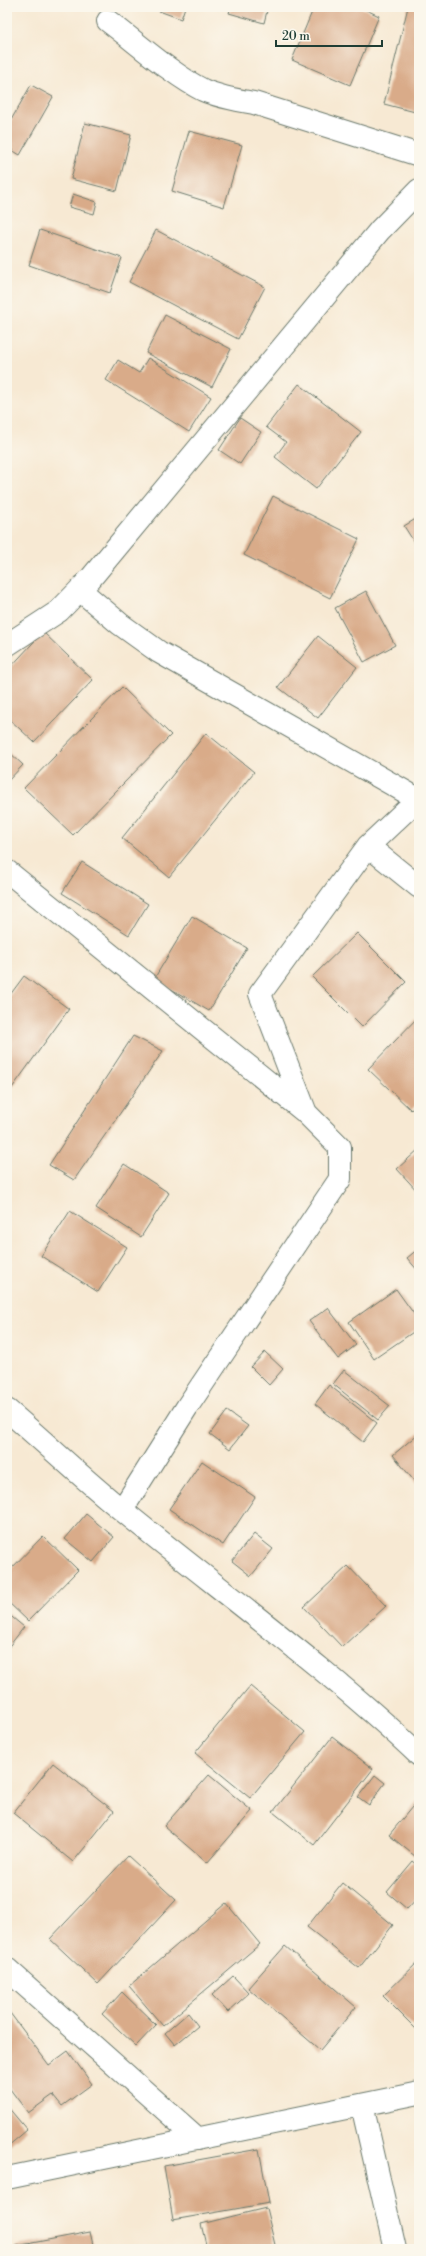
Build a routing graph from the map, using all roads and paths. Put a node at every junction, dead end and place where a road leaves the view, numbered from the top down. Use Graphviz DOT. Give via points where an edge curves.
graph roads {
  1 [pos="108,21"];
  2 [pos="419,155"];
  3 [pos="419,190"];
  4 [pos="80,590"];
  5 [pos="7,645"];
  6 [pos="418,799"];
  7 [pos="368,846"];
  8 [pos="7,871"];
  9 [pos="419,887"];
  10 [pos="306,1113"];
  11 [pos="7,1410"];
  12 [pos="122,1510"];
  13 [pos="419,1755"];
  14 [pos="7,1968"];
  15 [pos="419,2093"];
  16 [pos="362,2105"];
  17 [pos="198,2139"];
  18 [pos="7,2178"];
  19 [pos="395,2249"];
  1 -- 2 [label="street" via="202,89"];
  3 -- 4 [label="street" via="380,230 185,468"];
  4 -- 5 [label="street" via="59,611"];
  4 -- 6 [label="street" via="120,624 159,652"];
  6 -- 7 [label="street"];
  7 -- 9 [label="street"];
  7 -- 10 [label="street" via="260,994"];
  8 -- 10 [label="street"];
  10 -- 12 [label="street" via="340,1147 340,1179 187,1407"];
  11 -- 12 [label="street"];
  12 -- 13 [label="street" via="260,1618 376,1714"];
  14 -- 17 [label="street"];
  15 -- 16 [label="street"];
  16 -- 17 [label="street"];
  16 -- 19 [label="street"];
  17 -- 18 [label="street"];
}
